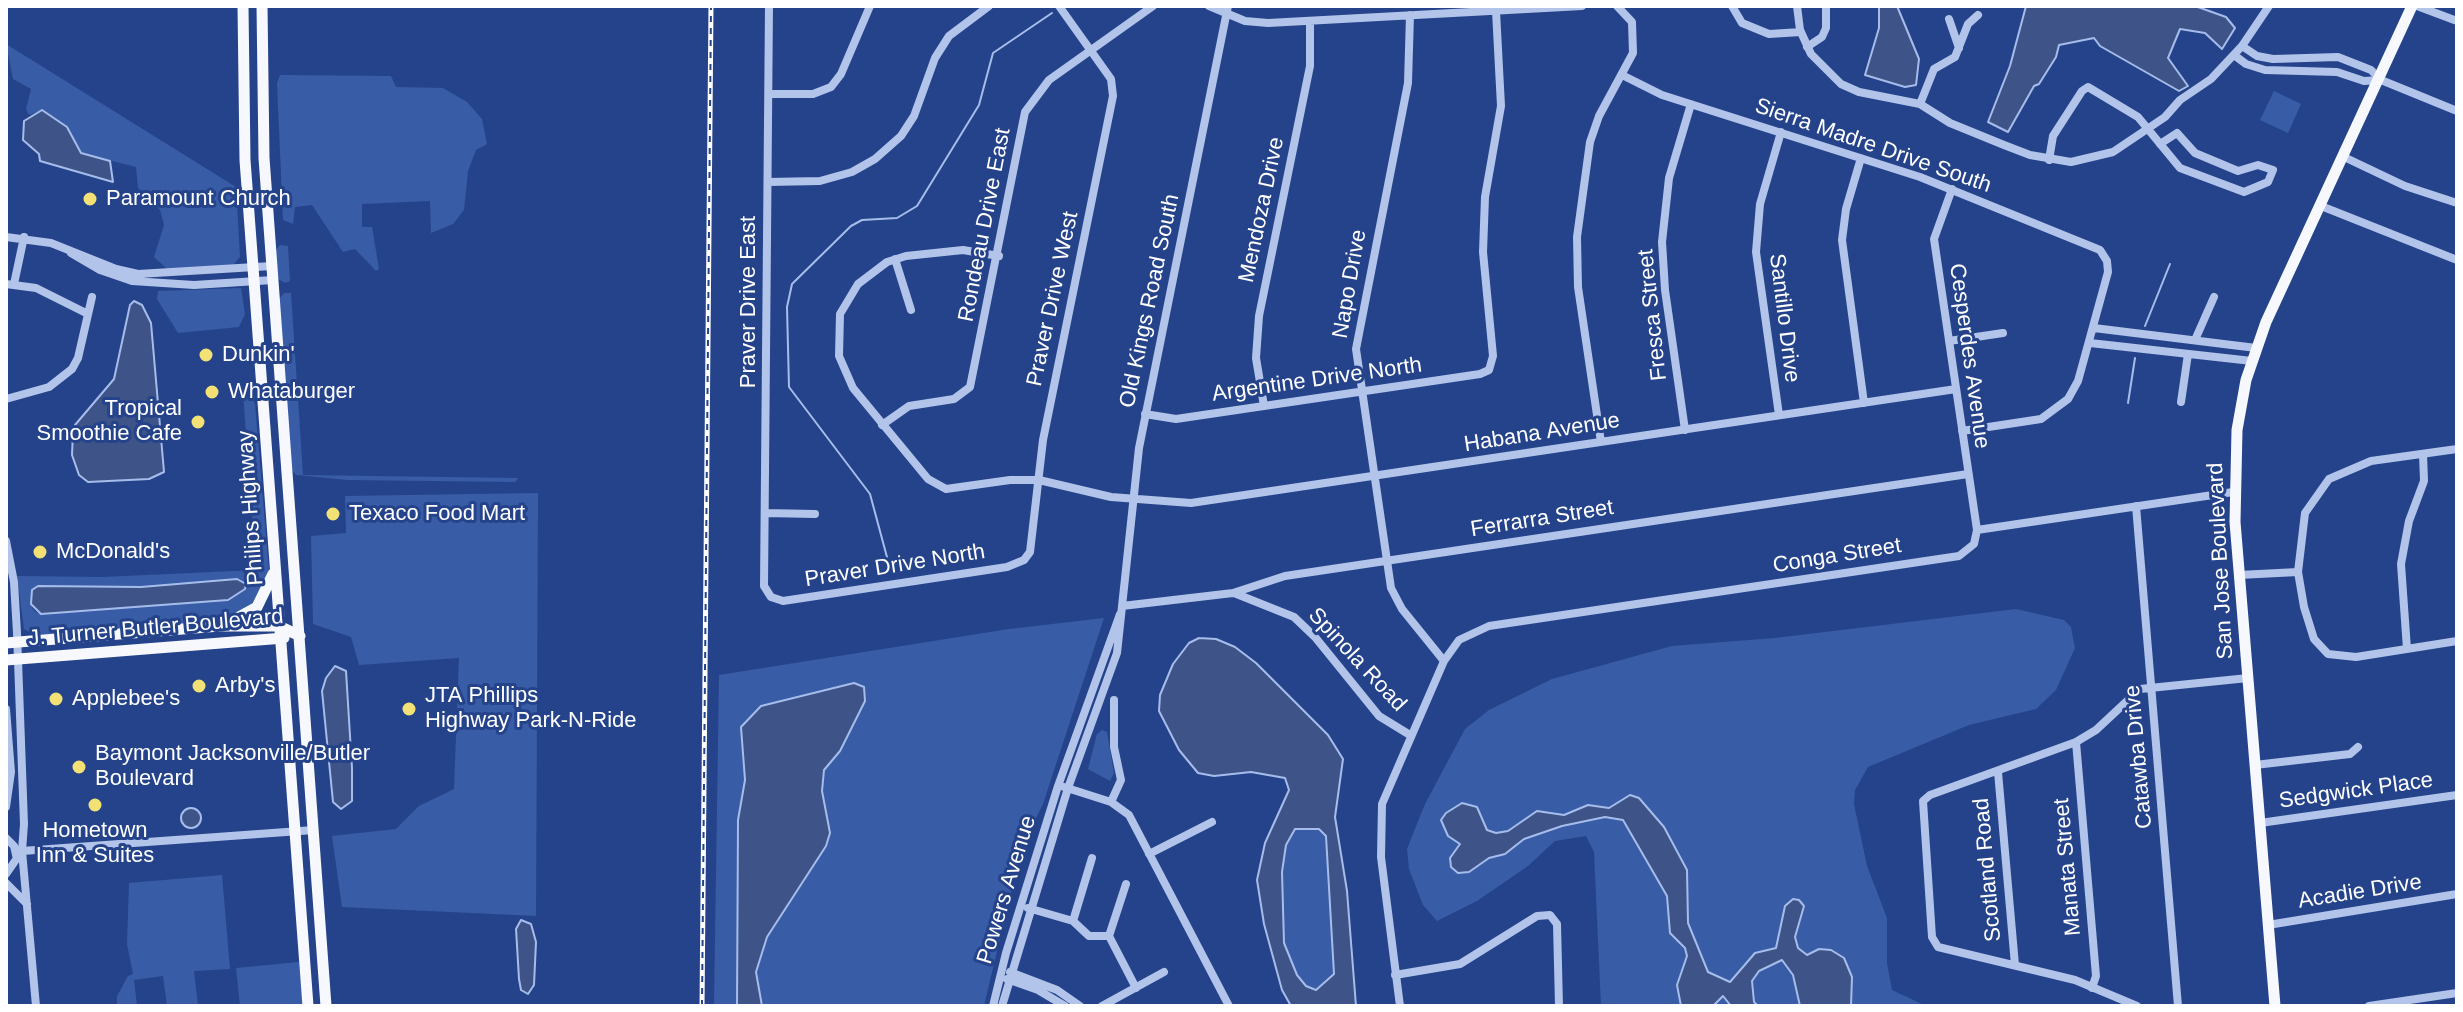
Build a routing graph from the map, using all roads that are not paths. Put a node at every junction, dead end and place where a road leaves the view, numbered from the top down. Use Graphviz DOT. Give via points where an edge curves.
graph roads {
  1 [pos="243,6"];
  2 [pos="262,6"];
  3 [pos="769,6"];
  4 [pos="870,6"];
  5 [pos="989,6"];
  6 [pos="1059,6"];
  7 [pos="1153,6"];
  8 [pos="1209,6"];
  9 [pos="1582,6"];
  10 [pos="1618,6"];
  11 [pos="1732,6"];
  12 [pos="1797,6"];
  13 [pos="1826,6"];
  14 [pos="2269,6"];
  15 [pos="2415,6"];
  16 [pos="1228,10"];
  17 [pos="1496,11"];
  18 [pos="1410,15"];
  19 [pos="1978,15"];
  20 [pos="1949,19"];
  21 [pos="1310,21"];
  22 [pos="2457,21"];
  23 [pos="1801,32"];
  24 [pos="2242,46"];
  25 [pos="1807,47"];
  26 [pos="1959,48"];
  27 [pos="1090,50"];
  28 [pos="242,51"];
  29 [pos="261,51"];
  30 [pos="2234,55"];
  31 [pos="2309,57"];
  32 [pos="2278,65"];
  33 [pos="2309,72"];
  34 [pos="1622,75"];
  35 [pos="2381,80"];
  36 [pos="769,94"];
  37 [pos="1691,104"];
  38 [pos="1920,104"];
  39 [pos="2457,111"];
  40 [pos="2149,128"];
  41 [pos="1781,132"];
  42 [pos="2160,144"];
  43 [pos="2344,157"];
  44 [pos="1861,158"];
  45 [pos="2049,160"];
  46 [pos="2238,171"];
  47 [pos="768,182"];
  48 [pos="1952,189"];
  49 [pos="2237,190"];
  50 [pos="2457,203"];
  51 [pos="2321,206"];
  52 [pos="6,237"];
  53 [pos="24,237"];
  54 [pos="64,248"];
  55 [pos="999,256"];
  56 [pos="895,259"];
  57 [pos="2457,260"];
  58 [pos="272,266"];
  59 [pos="253,268"];
  60 [pos="273,280"];
  61 [pos="254,281"];
  62 [pos="10,284"];
  63 [pos="92,297"];
  64 [pos="2214,297"];
  65 [pos="911,310"];
  66 [pos="88,314"];
  67 [pos="2094,328"];
  68 [pos="2003,333"];
  69 [pos="2195,340"];
  70 [pos="1949,341"];
  71 [pos="2090,343"];
  72 [pos="2256,348"];
  73 [pos="2188,354"];
  74 [pos="2252,361"];
  75 [pos="1956,389"];
  76 [pos="1362,391"];
  77 [pos="6,399"];
  78 [pos="2181,402"];
  79 [pos="1864,403"];
  80 [pos="1264,406"];
  81 [pos="1145,414"];
  82 [pos="1779,415"];
  83 [pos="882,425"];
  84 [pos="1685,430"];
  85 [pos="1962,431"];
  86 [pos="1601,442"];
  87 [pos="2457,449"];
  88 [pos="2423,454"];
  89 [pos="1968,474"];
  90 [pos="1374,476"];
  91 [pos="1039,480"];
  92 [pos="269,484"];
  93 [pos="288,484"];
  94 [pos="2233,492"];
  95 [pos="1133,500"];
  96 [pos="2136,506"];
  97 [pos="765,513"];
  98 [pos="815,514"];
  99 [pos="1977,530"];
  100 [pos="6,541"];
  101 [pos="1024,560"];
  102 [pos="1387,561"];
  103 [pos="276,564"];
  104 [pos="2298,572"];
  105 [pos="2239,575"];
  106 [pos="1233,593"];
  107 [pos="771,597"];
  108 [pos="1122,606"];
  109 [pos="220,626"];
  110 [pos="279,626"];
  111 [pos="300,636"];
  112 [pos="280,639"];
  113 [pos="2457,641"];
  114 [pos="12,643"];
  115 [pos="2407,649"];
  116 [pos="12,660"];
  117 [pos="1444,661"];
  118 [pos="2248,678"];
  119 [pos="2151,687"];
  120 [pos="1114,700"];
  121 [pos="6,709"];
  122 [pos="1410,735"];
  123 [pos="2076,742"];
  124 [pos="2358,747"];
  125 [pos="2255,765"];
  126 [pos="1998,772"];
  127 [pos="1058,786"];
  128 [pos="1068,788"];
  129 [pos="2457,795"];
  130 [pos="1111,802"];
  131 [pos="6,807"];
  132 [pos="1212,822"];
  133 [pos="2260,823"];
  134 [pos="314,830"];
  135 [pos="295,831"];
  136 [pos="6,838"];
  137 [pos="1149,854"];
  138 [pos="19,855"];
  139 [pos="1092,858"];
  140 [pos="6,874"];
  141 [pos="6,883"];
  142 [pos="1126,884"];
  143 [pos="2457,894"];
  144 [pos="27,905"];
  145 [pos="1020,905"];
  146 [pos="1031,909"];
  147 [pos="1073,921"];
  148 [pos="2268,925"];
  149 [pos="1109,936"];
  150 [pos="2015,965"];
  151 [pos="1164,972"];
  152 [pos="1000,973"];
  153 [pos="1395,975"];
  154 [pos="1010,976"];
  155 [pos="1136,988"];
  156 [pos="2092,988"];
  157 [pos="2457,993"];
  158 [pos="36,1006"];
  159 [pos="308,1006"];
  160 [pos="326,1006"];
  161 [pos="993,1006"];
  162 [pos="1002,1006"];
  163 [pos="1065,1006"];
  164 [pos="1080,1006"];
  165 [pos="1102,1006"];
  166 [pos="1229,1006"];
  167 [pos="1400,1006"];
  168 [pos="1559,1006"];
  169 [pos="2137,1006"];
  170 [pos="2178,1006"];
  171 [pos="2275,1006"];
  172 [pos="2369,1006"];
  1 -- 28 [label="main road, Philips Highway"];
  2 -- 29 [label="main road, Philips Highway"];
  3 -- 36 [label="street, Praver Drive East"];
  4 -- 36 [label="street" via="831,87 813,94"];
  5 -- 47 [label="street" via="949,36 935,58 914,116 875,159 820,181"];
  6 -- 27 [label="street, Praver Drive West"];
  7 -- 27 [label="street, Rondeau Drive East"];
  8 -- 16 [label="street"];
  9 -- 17 [label="street"];
  10 -- 34 [label="street" via="1632,22 1634,41"];
  11 -- 23 [label="street" via="1742,23 1769,34"];
  12 -- 23 [label="street"];
  13 -- 25 [label="street" via="1822,37"];
  14 -- 24 [label="street"];
  15 -- 22 [label="street"];
  15 -- 35 [label="main road, San Jose Boulevard"];
  16 -- 21 [label="street" via="1256,23"];
  16 -- 81 [label="street, Old Kings Road South"];
  17 -- 18 [label="street"];
  17 -- 76 [label="street, Argentine Drive North" via="1501,106 1485,197 1483,252 1491,367 1480,374"];
  18 -- 21 [label="street"];
  18 -- 76 [label="street, Napo Drive" via="1408,83 1357,338"];
  19 -- 26 [label="street" via="1968,24"];
  20 -- 26 [label="street"];
  21 -- 80 [label="street, Mendoza Drive" via="1310,66 1259,316 1256,358"];
  23 -- 25 [label="street"];
  24 -- 30 [label="street"];
  24 -- 32 [label="street"];
  25 -- 38 [label="street" via="1841,84"];
  26 -- 38 [label="street" via="1955,57 1934,69"];
  27 -- 55 [label="street, Rondeau Drive East" via="1049,80 1025,112"];
  27 -- 91 [label="street, Praver Drive West" via="1111,79 1113,96"];
  28 -- 29 [label="main road"];
  28 -- 59 [label="main road, Philips Highway"];
  29 -- 58 [label="main road, Philips Highway"];
  30 -- 32 [label="street" via="2253,67"];
  30 -- 40 [label="street"];
  31 -- 32 [label="street"];
  31 -- 33 [label="street"];
  31 -- 35 [label="street" via="2338,57 2371,70"];
  32 -- 33 [label="street"];
  33 -- 35 [label="street"];
  34 -- 37 [label="street, Sierra Madre Drive South"];
  34 -- 86 [label="street" via="1590,142 1578,222 1578,287"];
  35 -- 39 [label="street"];
  35 -- 43 [label="main road, San Jose Boulevard"];
  36 -- 47 [label="street, Praver Drive East"];
  37 -- 41 [label="street, Sierra Madre Drive South"];
  37 -- 84 [label="street, Fresca Street" via="1669,178 1662,242"];
  38 -- 45 [label="street" via="1950,123"];
  40 -- 42 [label="street"];
  40 -- 45 [label="street" via="2102,156"];
  40 -- 45 [label="street" via="2088,87 2053,136"];
  41 -- 44 [label="street, Sierra Madre Drive South"];
  41 -- 82 [label="street, Santillo Drive" via="1763,189 1756,252"];
  42 -- 46 [label="street" via="2177,133 2195,153"];
  42 -- 49 [label="street" via="2180,168"];
  43 -- 50 [label="street"];
  43 -- 51 [label="main road, San Jose Boulevard"];
  44 -- 48 [label="street, Sierra Madre Drive South"];
  44 -- 79 [label="street" via="1842,240"];
  46 -- 49 [label="street"];
  46 -- 49 [label="street" via="2258,165 2273,170 2268,182"];
  47 -- 97 [label="street, Praver Drive East"];
  48 -- 67 [label="street, Sierra Madre Drive South" via="2094,246 2107,261 2108,272"];
  48 -- 70 [label="street, Cesperdes Avenue" via="1934,239"];
  51 -- 57 [label="street"];
  51 -- 72 [label="main road, San Jose Boulevard"];
  52 -- 53 [label="street"];
  53 -- 54 [label="street"];
  53 -- 62 [label="street"];
  54 -- 59 [label="street" via="138,274"];
  54 -- 61 [label="street" via="100,270 132,281"];
  55 -- 56 [label="street" via="963,250"];
  55 -- 83 [label="street, Rondeau Drive East" via="970,387 954,399 909,406"];
  56 -- 65 [label="street"];
  56 -- 83 [label="street" via="871,271 852,290 840,314 837,337 846,378"];
  58 -- 59 [label="street"];
  58 -- 60 [label="main road, Philips Highway"];
  59 -- 61 [label="main road, Philips Highway"];
  60 -- 61 [label="street"];
  60 -- 93 [label="main road, Philips Highway"];
  61 -- 92 [label="main road, Philips Highway"];
  62 -- 66 [label="street" via="36,288"];
  63 -- 66 [label="street"];
  64 -- 69 [label="street"];
  66 -- 77 [label="street" via="78,358 66,375 38,391"];
  67 -- 69 [label="street"];
  67 -- 71 [label="street"];
  68 -- 70 [label="street"];
  69 -- 72 [label="street"];
  70 -- 75 [label="street, Cesperdes Avenue"];
  71 -- 73 [label="street"];
  71 -- 85 [label="street" via="2075,389 2054,412 2033,421"];
  72 -- 74 [label="main road, San Jose Boulevard"];
  73 -- 74 [label="street"];
  73 -- 78 [label="street"];
  74 -- 94 [label="main road, San Jose Boulevard" via="2237,430"];
  75 -- 79 [label="street, Habana Avenue"];
  75 -- 85 [label="street, Cesperdes Avenue"];
  76 -- 80 [label="street, Argentine Drive North"];
  76 -- 90 [label="street, Napo Drive"];
  79 -- 82 [label="street, Habana Avenue"];
  80 -- 81 [label="street, Argentine Drive North" via="1176,419"];
  81 -- 95 [label="street, Old Kings Road South"];
  82 -- 84 [label="street, Habana Avenue"];
  83 -- 91 [label="street, Habana Avenue" via="940,487"];
  84 -- 86 [label="street, Habana Avenue"];
  85 -- 89 [label="street, Cesperdes Avenue"];
  86 -- 90 [label="street, Habana Avenue"];
  87 -- 88 [label="street"];
  88 -- 104 [label="street" via="2357,464 2329,479 2305,513"];
  88 -- 115 [label="street" via="2424,481 2401,564"];
  89 -- 99 [label="street, Cesperdes Avenue"];
  89 -- 102 [label="street, Ferrarra Street"];
  90 -- 95 [label="street, Habana Avenue" via="1191,503"];
  90 -- 102 [label="street, Napo Drive"];
  91 -- 95 [label="street, Habana Avenue"];
  91 -- 101 [label="street, Praver Drive West" via="1033,546"];
  92 -- 93 [label="main road"];
  92 -- 103 [label="main road, Philips Highway"];
  93 -- 111 [label="main road, Philips Highway"];
  94 -- 96 [label="street"];
  94 -- 105 [label="main road, San Jose Boulevard"];
  95 -- 108 [label="street, Old Kings Road South"];
  96 -- 99 [label="street"];
  96 -- 119 [label="street, Catawba Drive"];
  97 -- 98 [label="street"];
  97 -- 107 [label="street, Praver Drive East" via="764,586"];
  99 -- 117 [label="street, Conga Street" via="1974,544 1959,556 1489,626 1465,636"];
  100 -- 114 [label="street" via="14,582"];
  101 -- 107 [label="street, Praver Drive North" via="1007,567 783,601"];
  102 -- 106 [label="street, Ferrarra Street" via="1285,576"];
  102 -- 117 [label="street, Napo Drive" via="1396,598"];
  103 -- 109 [label="main road" via="257,607"];
  103 -- 110 [label="main road, Philips Highway"];
  104 -- 105 [label="street"];
  104 -- 115 [label="street" via="2306,617 2325,652 2339,658"];
  105 -- 118 [label="main road, San Jose Boulevard"];
  106 -- 108 [label="street, Ferrarra Street"];
  106 -- 122 [label="street, Spinola Road" via="1294,617 1379,716"];
  108 -- 127 [label="street, Old Kings Road South"];
  108 -- 128 [label="street, Old Kings Road South" via="1123,625 1109,682"];
  109 -- 110 [label="main road, J. Turner Butler Boulevard"];
  109 -- 114 [label="main road, J. Turner Butler Boulevard"];
  110 -- 111 [label="main road, J. Turner Butler Boulevard"];
  110 -- 112 [label="main road, Philips Highway"];
  111 -- 112 [label="main road, J. Turner Butler Boulevard"];
  111 -- 134 [label="main road, Philips Highway"];
  112 -- 116 [label="main road, J. Turner Butler Boulevard"];
  112 -- 135 [label="main road, Philips Highway"];
  113 -- 115 [label="street"];
  114 -- 116 [label="street"];
  116 -- 138 [label="street" via="23,755"];
  117 -- 122 [label="street"];
  118 -- 119 [label="street"];
  118 -- 125 [label="main road, San Jose Boulevard"];
  119 -- 123 [label="street" via="2133,693"];
  119 -- 170 [label="street, Catawba Drive"];
  120 -- 130 [label="street" via="1114,747 1121,780"];
  121 -- 131 [label="street" via="11,772"];
  122 -- 153 [label="street" via="1385,794 1380,823"];
  123 -- 126 [label="street"];
  123 -- 156 [label="street, Manata Street" via="2096,976"];
  124 -- 125 [label="street" via="2350,754"];
  125 -- 133 [label="main road, San Jose Boulevard"];
  126 -- 150 [label="street, Scotland Road"];
  126 -- 150 [label="street" via="1923,801 1932,937 1941,950"];
  127 -- 128 [label="street"];
  127 -- 145 [label="street, Powers Avenue"];
  128 -- 130 [label="street"];
  128 -- 146 [label="street, Powers Avenue"];
  129 -- 133 [label="street, Sedgwick Place"];
  130 -- 137 [label="street" via="1129,815"];
  132 -- 137 [label="street"];
  133 -- 148 [label="main road, San Jose Boulevard"];
  134 -- 135 [label="street"];
  134 -- 160 [label="main road, Philips Highway"];
  135 -- 138 [label="street"];
  135 -- 159 [label="main road, Philips Highway"];
  136 -- 138 [label="street"];
  137 -- 166 [label="street"];
  138 -- 140 [label="street"];
  138 -- 144 [label="street"];
  139 -- 147 [label="street"];
  141 -- 144 [label="street"];
  142 -- 149 [label="street"];
  143 -- 148 [label="street, Acadie Drive"];
  144 -- 158 [label="street"];
  145 -- 146 [label="street"];
  145 -- 152 [label="street, Powers Avenue"];
  146 -- 147 [label="street"];
  146 -- 154 [label="street, Powers Avenue"];
  147 -- 149 [label="street" via="1089,936"];
  148 -- 171 [label="main road, San Jose Boulevard"];
  149 -- 155 [label="street"];
  150 -- 156 [label="street"];
  151 -- 155 [label="street"];
  152 -- 154 [label="street"];
  152 -- 161 [label="street, Powers Avenue"];
  153 -- 167 [label="street"];
  153 -- 168 [label="street" via="1460,964 1537,916 1550,915 1557,924"];
  154 -- 162 [label="street, Powers Avenue"];
  154 -- 163 [label="street"];
  154 -- 164 [label="street" via="1057,990"];
  155 -- 165 [label="street"];
  156 -- 169 [label="street"];
  157 -- 172 [label="street"];
}
